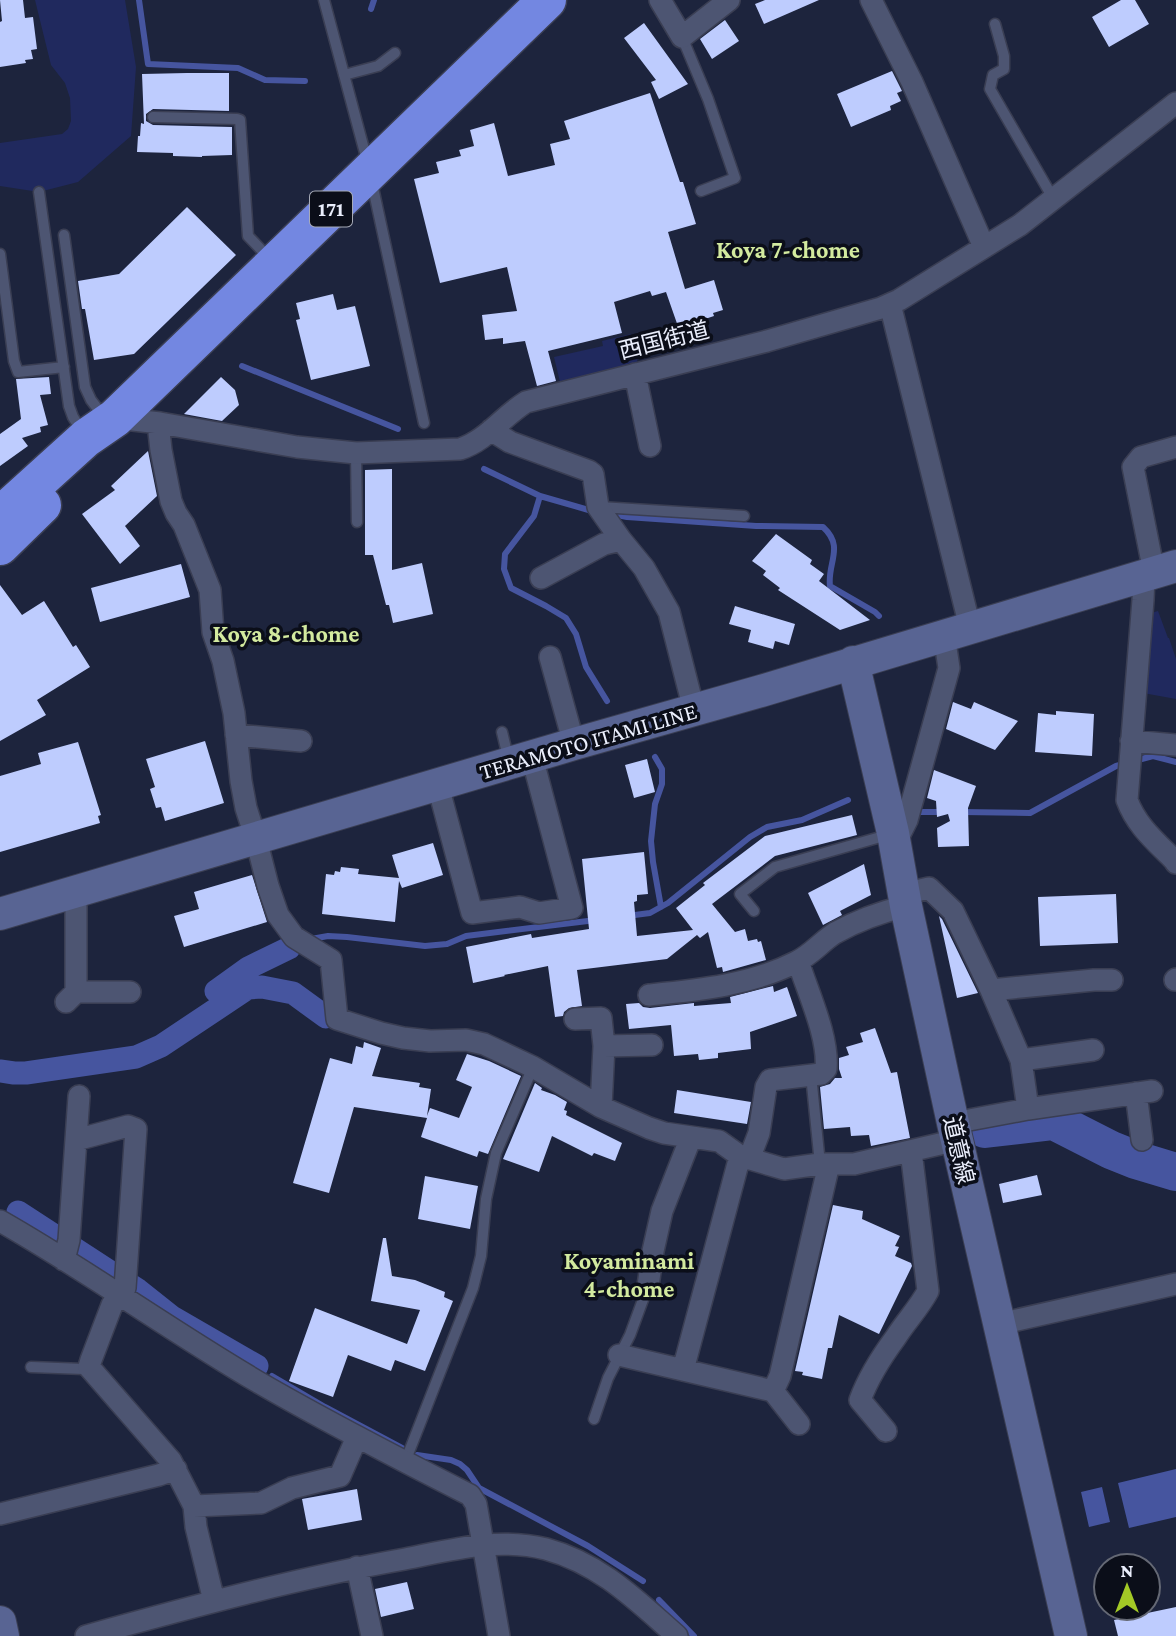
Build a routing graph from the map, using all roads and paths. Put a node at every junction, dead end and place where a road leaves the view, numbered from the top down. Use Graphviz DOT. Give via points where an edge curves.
graph roads {
  1 [pos="547,0"];
  2 [pos="660,0"];
  3 [pos="729,0"];
  4 [pos="871,0"];
  5 [pos="327,3"];
  6 [pos="995,24"];
  7 [pos="681,37"];
  8 [pos="396,52"];
  9 [pos="344,75"];
  10 [pos="1176,103"];
  11 [pos="240,106"];
  12 [pos="153,117"];
  13 [pos="237,118"];
  14 [pos="370,171"];
  15 [pos="701,191"];
  16 [pos="39,192"];
  17 [pos="1053,198"];
  18 [pos="64,235"];
  19 [pos="984,247"];
  20 [pos="0,254"];
  21 [pos="274,264"];
  22 [pos="890,304"];
  23 [pos="64,367"];
  24 [pos="635,373"];
  25 [pos="158,423"];
  26 [pos="424,423"];
  27 [pos="103,426"];
  28 [pos="491,429"];
  29 [pos="650,446"];
  30 [pos="1176,447"];
  31 [pos="356,453"];
  32 [pos="598,507"];
  33 [pos="744,516"];
  34 [pos="357,522"];
  35 [pos="4,536"];
  36 [pos="621,540"];
  37 [pos="1176,566"];
  38 [pos="1144,576"];
  39 [pos="541,578"];
  40 [pos="957,631"];
  41 [pos="550,657"];
  42 [pos="853,662"];
  43 [pos="694,710"];
  44 [pos="502,732"];
  45 [pos="236,735"];
  46 [pos="301,741"];
  47 [pos="1131,741"];
  48 [pos="574,744"];
  49 [pos="1176,745"];
  50 [pos="521,760"];
  51 [pos="438,786"];
  52 [pos="256,839"];
  53 [pos="894,839"];
  54 [pos="1176,863"];
  55 [pos="76,892"];
  56 [pos="904,900"];
  57 [pos="754,911"];
  58 [pos="0,914"];
  59 [pos="798,961"];
  60 [pos="1100,975"];
  61 [pos="990,989"];
  62 [pos="130,992"];
  63 [pos="649,995"];
  64 [pos="575,1019"];
  65 [pos="604,1045"];
  66 [pos="652,1045"];
  67 [pos="1093,1050"];
  68 [pos="1021,1060"];
  69 [pos="533,1067"];
  70 [pos="811,1075"];
  71 [pos="79,1096"];
  72 [pos="601,1107"];
  73 [pos="1028,1109"];
  74 [pos="955,1132"];
  75 [pos="691,1137"];
  76 [pos="76,1140"];
  77 [pos="1142,1140"];
  78 [pos="911,1151"];
  79 [pos="744,1157"];
  80 [pos="825,1164"];
  81 [pos="0,1221"];
  82 [pos="66,1251"];
  83 [pos="1176,1284"];
  84 [pos="648,1286"];
  85 [pos="124,1287"];
  86 [pos="999,1324"];
  87 [pos="620,1355"];
  88 [pos="30,1367"];
  89 [pos="89,1367"];
  90 [pos="683,1370"];
  91 [pos="773,1391"];
  92 [pos="594,1419"];
  93 [pos="799,1424"];
  94 [pos="886,1431"];
  95 [pos="357,1437"];
  96 [pos="405,1462"];
  97 [pos="176,1469"];
  98 [pos="194,1506"];
  99 [pos="0,1514"];
  100 [pos="482,1545"];
  101 [pos="357,1567"];
  102 [pos="214,1601"];
  103 [pos="0,1622"];
  104 [pos="3,1636"];
  105 [pos="86,1636"];
  106 [pos="372,1636"];
  107 [pos="499,1636"];
  108 [pos="677,1636"];
  109 [pos="1071,1636"];
  1 -- 14 [label="highway, 171"];
  2 -- 7 [label="street"];
  3 -- 7 [label="street"];
  4 -- 19 [label="street"];
  5 -- 9 [label="lane"];
  6 -- 17 [label="lane" via="1003,69 993,75 990,89"];
  7 -- 15 [label="lane" via="735,178"];
  8 -- 9 [label="lane" via="378,66"];
  9 -- 14 [label="lane"];
  10 -- 17 [label="street, 西国街道"];
  11 -- 13 [label="lane"];
  12 -- 13 [label="lane"];
  13 -- 21 [label="lane" via="248,236"];
  14 -- 21 [label="highway, 171"];
  14 -- 26 [label="lane"];
  16 -- 23 [label="lane"];
  17 -- 19 [label="street, 西国街道"];
  18 -- 27 [label="lane" via="85,387"];
  19 -- 22 [label="street, 西国街道"];
  20 -- 23 [label="lane" via="18,372"];
  21 -- 27 [label="highway, 171"];
  22 -- 24 [label="street, 西国街道" via="768,341"];
  22 -- 40 [label="street"];
  23 -- 27 [label="lane" via="73,417"];
  24 -- 28 [label="street, 西国街道" via="526,402"];
  24 -- 29 [label="street"];
  25 -- 27 [label="street, 西国街道"];
  25 -- 31 [label="street, 西国街道"];
  25 -- 45 [label="street" via="171,501 210,590 213,632"];
  27 -- 35 [label="highway, 171" via="95,450"];
  28 -- 31 [label="street, 西国街道" via="460,449"];
  28 -- 32 [label="street" via="510,442 589,471"];
  30 -- 38 [label="street" via="1141,457 1133,467 1152,562"];
  31 -- 34 [label="lane"];
  32 -- 33 [label="lane"];
  32 -- 36 [label="street"];
  36 -- 39 [label="street" via="604,544"];
  36 -- 43 [label="street" via="644,568 669,612"];
  37 -- 38 [label="main road, TERAMOTO ITAMI LINE"];
  38 -- 40 [label="main road, TERAMOTO ITAMI LINE"];
  38 -- 47 [label="street"];
  40 -- 42 [label="main road, TERAMOTO ITAMI LINE"];
  40 -- 53 [label="street" via="907,820"];
  41 -- 48 [label="street"];
  42 -- 43 [label="main road, TERAMOTO ITAMI LINE"];
  42 -- 53 [label="main road, 道意線"];
  43 -- 48 [label="main road, TERAMOTO ITAMI LINE"];
  44 -- 50 [label="lane"];
  45 -- 46 [label="street"];
  45 -- 52 [label="street" via="246,808"];
  47 -- 49 [label="street"];
  47 -- 54 [label="street" via="1127,800 1132,814"];
  48 -- 50 [label="main road, TERAMOTO ITAMI LINE"];
  50 -- 51 [label="main road, TERAMOTO ITAMI LINE"];
  50 -- 51 [label="street" via="572,908 539,913 520,907 472,913"];
  51 -- 52 [label="main road, TERAMOTO ITAMI LINE"];
  52 -- 55 [label="main road, TERAMOTO ITAMI LINE"];
  52 -- 69 [label="street" via="278,915 294,937 331,960 337,1019 402,1038 475,1042"];
  53 -- 56 [label="main road, 道意線"];
  53 -- 57 [label="lane" via="775,867 740,894"];
  55 -- 58 [label="main road, TERAMOTO ITAMI LINE"];
  55 -- 62 [label="street" via="71,997"];
  56 -- 59 [label="street" via="834,934"];
  56 -- 61 [label="street" via="929,888 953,911"];
  56 -- 74 [label="main road, 道意線"];
  59 -- 63 [label="street" via="746,980"];
  59 -- 70 [label="street" via="827,1058 826,1069"];
  60 -- 61 [label="street"];
  61 -- 68 [label="street"];
  64 -- 65 [label="street" via="601,1018"];
  65 -- 66 [label="street"];
  65 -- 72 [label="street"];
  67 -- 68 [label="street"];
  68 -- 73 [label="street"];
  69 -- 72 [label="street"];
  69 -- 96 [label="lane" via="496,1153 473,1289"];
  70 -- 79 [label="street" via="769,1080 759,1133"];
  70 -- 80 [label="lane"];
  71 -- 76 [label="street"];
  72 -- 75 [label="street" via="656,1130"];
  73 -- 74 [label="street"];
  73 -- 77 [label="street" via="1092,1091 1144,1092"];
  74 -- 78 [label="street"];
  74 -- 86 [label="main road, 道意線"];
  75 -- 79 [label="street" via="719,1142"];
  75 -- 84 [label="street" via="662,1211"];
  76 -- 82 [label="street"];
  76 -- 85 [label="street" via="128,1126 136,1129"];
  78 -- 80 [label="street" via="854,1164"];
  78 -- 94 [label="street" via="928,1291 896,1336 860,1401"];
  79 -- 80 [label="street" via="784,1169"];
  79 -- 90 [label="street"];
  80 -- 91 [label="street"];
  81 -- 82 [label="street"];
  82 -- 85 [label="street"];
  83 -- 86 [label="street"];
  84 -- 87 [label="lane"];
  85 -- 89 [label="street" via="112,1305"];
  85 -- 95 [label="street" via="259,1382"];
  86 -- 109 [label="main road, 道意線"];
  87 -- 90 [label="street"];
  87 -- 92 [label="lane"];
  88 -- 89 [label="lane"];
  89 -- 97 [label="street"];
  90 -- 91 [label="street"];
  91 -- 93 [label="street"];
  95 -- 96 [label="street"];
  95 -- 98 [label="street" via="340,1476 292,1488 261,1503"];
  96 -- 100 [label="street" via="470,1495 476,1504"];
  97 -- 98 [label="street"];
  97 -- 99 [label="street"];
  98 -- 102 [label="street"];
  100 -- 101 [label="street"];
  100 -- 107 [label="street"];
  100 -- 108 [label="street" via="534,1547 588,1566"];
  101 -- 102 [label="street"];
  101 -- 106 [label="street"];
  102 -- 105 [label="street"];
  103 -- 104 [label="main road"];
}
